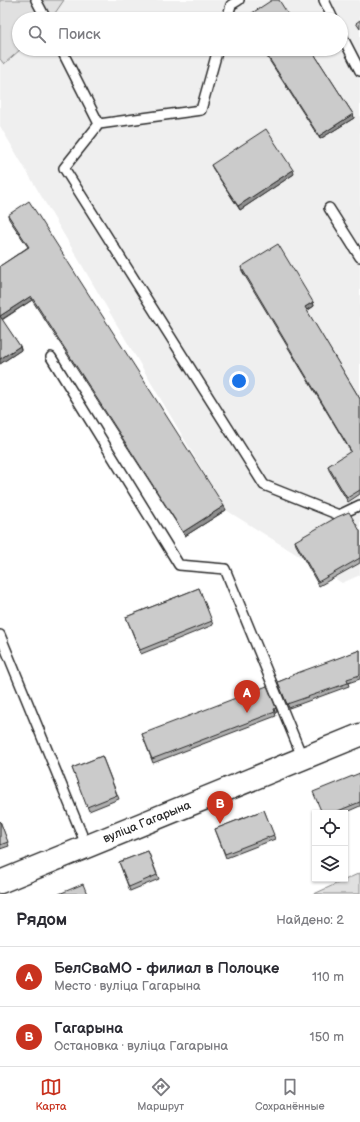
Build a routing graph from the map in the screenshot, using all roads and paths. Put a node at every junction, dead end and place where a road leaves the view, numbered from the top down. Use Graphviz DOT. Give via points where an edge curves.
graph roads {
  1 [pos="36,0"];
  2 [pos="239,0"];
  3 [pos="324,0"];
  4 [pos="42,12"];
  5 [pos="229,12"];
  6 [pos="330,12"];
  7 [pos="348,48"];
  8 [pos="65,56"];
  9 [pos="216,56"];
  10 [pos="360,71"];
  11 [pos="99,124"];
  12 [pos="329,208"];
  13 [pos="360,256"];
  14 [pos="52,357"];
  15 [pos="360,506"];
  16 [pos="0,635"];
  17 [pos="360,735"];
  18 [pos="303,759"];
  19 [pos="87,847"];
  20 [pos="0,882"];
  1 -- 4 [label="lane"];
  2 -- 5 [label="lane" via="231,5"];
  3 -- 6 [label="lane"];
  7 -- 10 [label="lane"];
  8 -- 11 [label="lane"];
  9 -- 11 [label="lane" via="201,110"];
  11 -- 15 [label="lane" via="64,168 264,485 339,515"];
  12 -- 13 [label="lane"];
  14 -- 18 [label="lane" via="179,565 224,569"];
  16 -- 19 [label="lane"];
  17 -- 18 [label="main road, вуліца Гагарына"];
  18 -- 19 [label="main road, вуліца Гагарына"];
  19 -- 20 [label="main road, вуліца Гагарына"];
}
